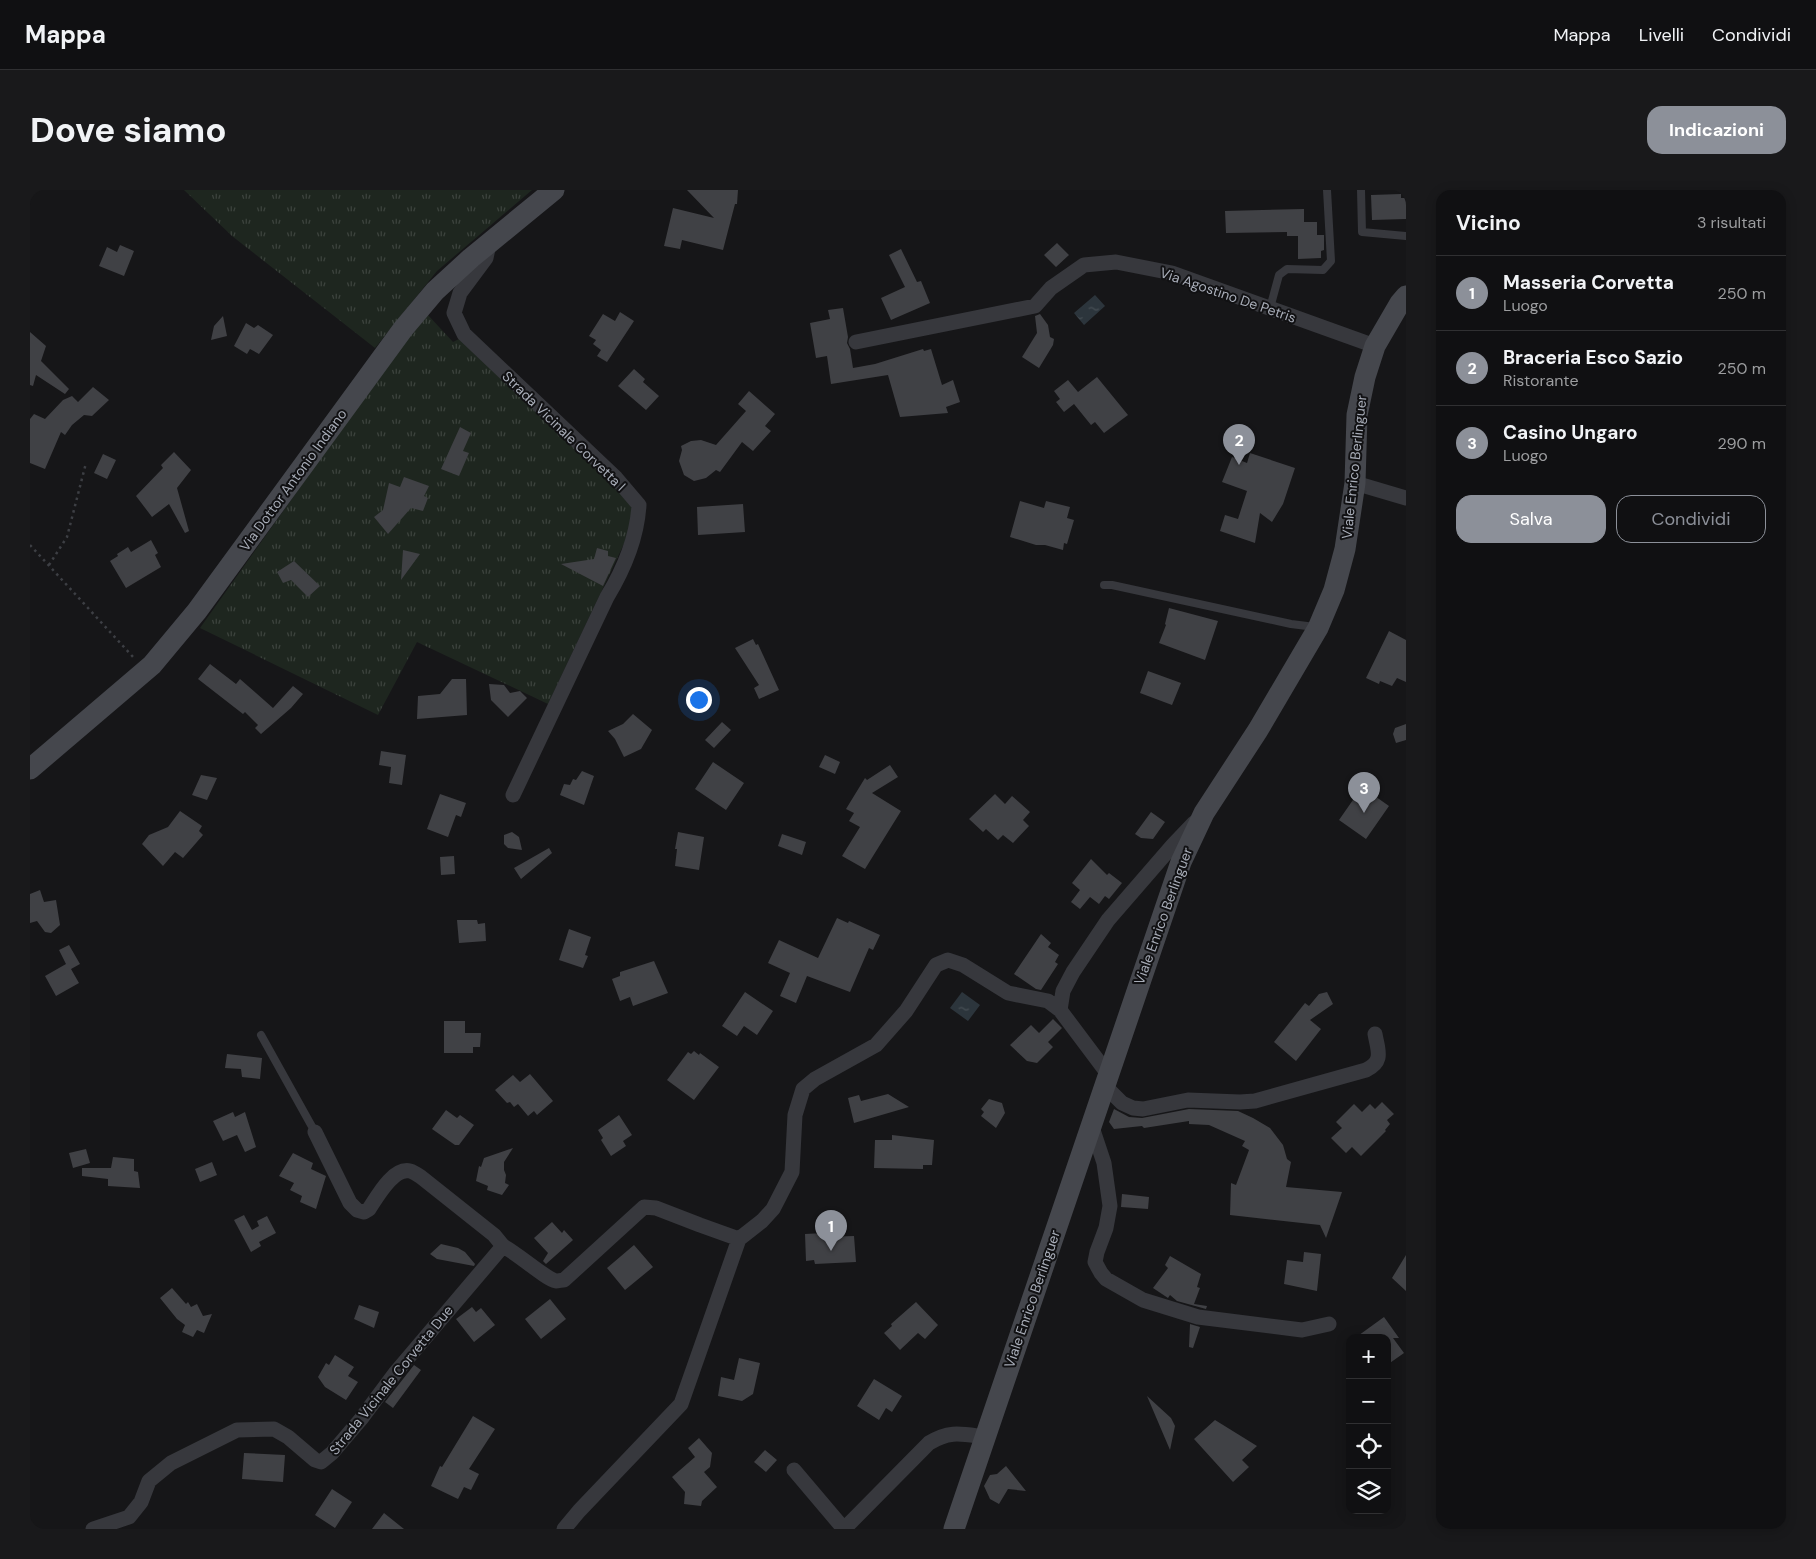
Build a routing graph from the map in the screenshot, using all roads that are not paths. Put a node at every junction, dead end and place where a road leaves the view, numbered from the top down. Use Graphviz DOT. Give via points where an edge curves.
graph roads {
  1 [pos="554,190"];
  2 [pos="1327,190"];
  3 [pos="1361,190"];
  4 [pos="1406,236"];
  5 [pos="489,243"];
  6 [pos="1406,296"];
  7 [pos="1270,308"];
  8 [pos="856,342"];
  9 [pos="1375,346"];
  10 [pos="1355,483"];
  11 [pos="1406,498"];
  12 [pos="1104,586"];
  13 [pos="1318,628"];
  14 [pos="30,769"];
  15 [pos="513,795"];
  16 [pos="1204,813"];
  17 [pos="1060,1010"];
  18 [pos="1375,1034"];
  19 [pos="261,1035"];
  20 [pos="1106,1079"];
  21 [pos="1091,1124"];
  22 [pos="315,1132"];
  23 [pos="739,1239"];
  24 [pos="503,1246"];
  25 [pos="1329,1324"];
  26 [pos="985,1437"];
  27 [pos="794,1470"];
  28 [pos="93,1529"];
  29 [pos="564,1529"];
  30 [pos="954,1529"];
  1 -- 5 [label="main road, Via Dottor Antonio Indiano"];
  2 -- 7 [label="lane" via="1331,262 1324,270 1287,269 1279,274"];
  3 -- 4 [label="lane" via="1362,232"];
  5 -- 14 [label="main road, Via Dottor Antonio Indiano" via="435,291 403,329 197,611 152,665"];
  5 -- 15 [label="street, Strada Vicinale Corvetta I" via="486,258 460,293 454,313 464,334 616,478 639,505 638,522 620,575"];
  6 -- 9 [label="main road, Viale Enrico Berlinguer"];
  7 -- 8 [label="street, Via Agostino De Petris" via="1172,274 1116,262 1084,264 1051,288 1035,306"];
  7 -- 9 [label="street, Via Agostino De Petris"];
  9 -- 10 [label="main road, Viale Enrico Berlinguer" via="1364,377 1357,414"];
  10 -- 11 [label="street"];
  10 -- 13 [label="main road, Viale Enrico Berlinguer" via="1345,549 1334,590"];
  12 -- 13 [label="lane" via="1112,585"];
  13 -- 16 [label="main road, Viale Enrico Berlinguer"];
  16 -- 17 [label="street" via="1108,920 1073,972 1063,991"];
  16 -- 20 [label="main road, Viale Enrico Berlinguer" via="1180,862"];
  17 -- 20 [label="street"];
  17 -- 23 [label="street" via="1048,1001 1008,992 963,965 948,960 936,966 906,1011 876,1045 803,1089 795,1115 792,1172 773,1210"];
  18 -- 20 [label="street" via="1379,1054 1374,1066 1255,1101 1188,1100 1143,1109 1132,1108 1122,1103"];
  19 -- 22 [label="lane"];
  20 -- 21 [label="main road, Viale Enrico Berlinguer"];
  21 -- 25 [label="street" via="1104,1163 1110,1206 1095,1262 1106,1279 1143,1300 1198,1317 1302,1330"];
  21 -- 26 [label="main road, Viale Enrico Berlinguer"];
  22 -- 24 [label="street" via="350,1203 357,1210 364,1212 369,1209 393,1176 403,1171 411,1172 494,1235"];
  23 -- 24 [label="street" via="656,1208 644,1207 564,1280 556,1281"];
  23 -- 29 [label="street" via="681,1404"];
  24 -- 28 [label="street, Strada Vicinale Corvetta Due" via="396,1372 356,1426 321,1462 274,1429 237,1430 171,1463 149,1481 141,1502 128,1516"];
  26 -- 27 [label="street" via="954,1433 929,1443 844,1529"];
  26 -- 30 [label="main road, Viale Enrico Berlinguer"];
}
